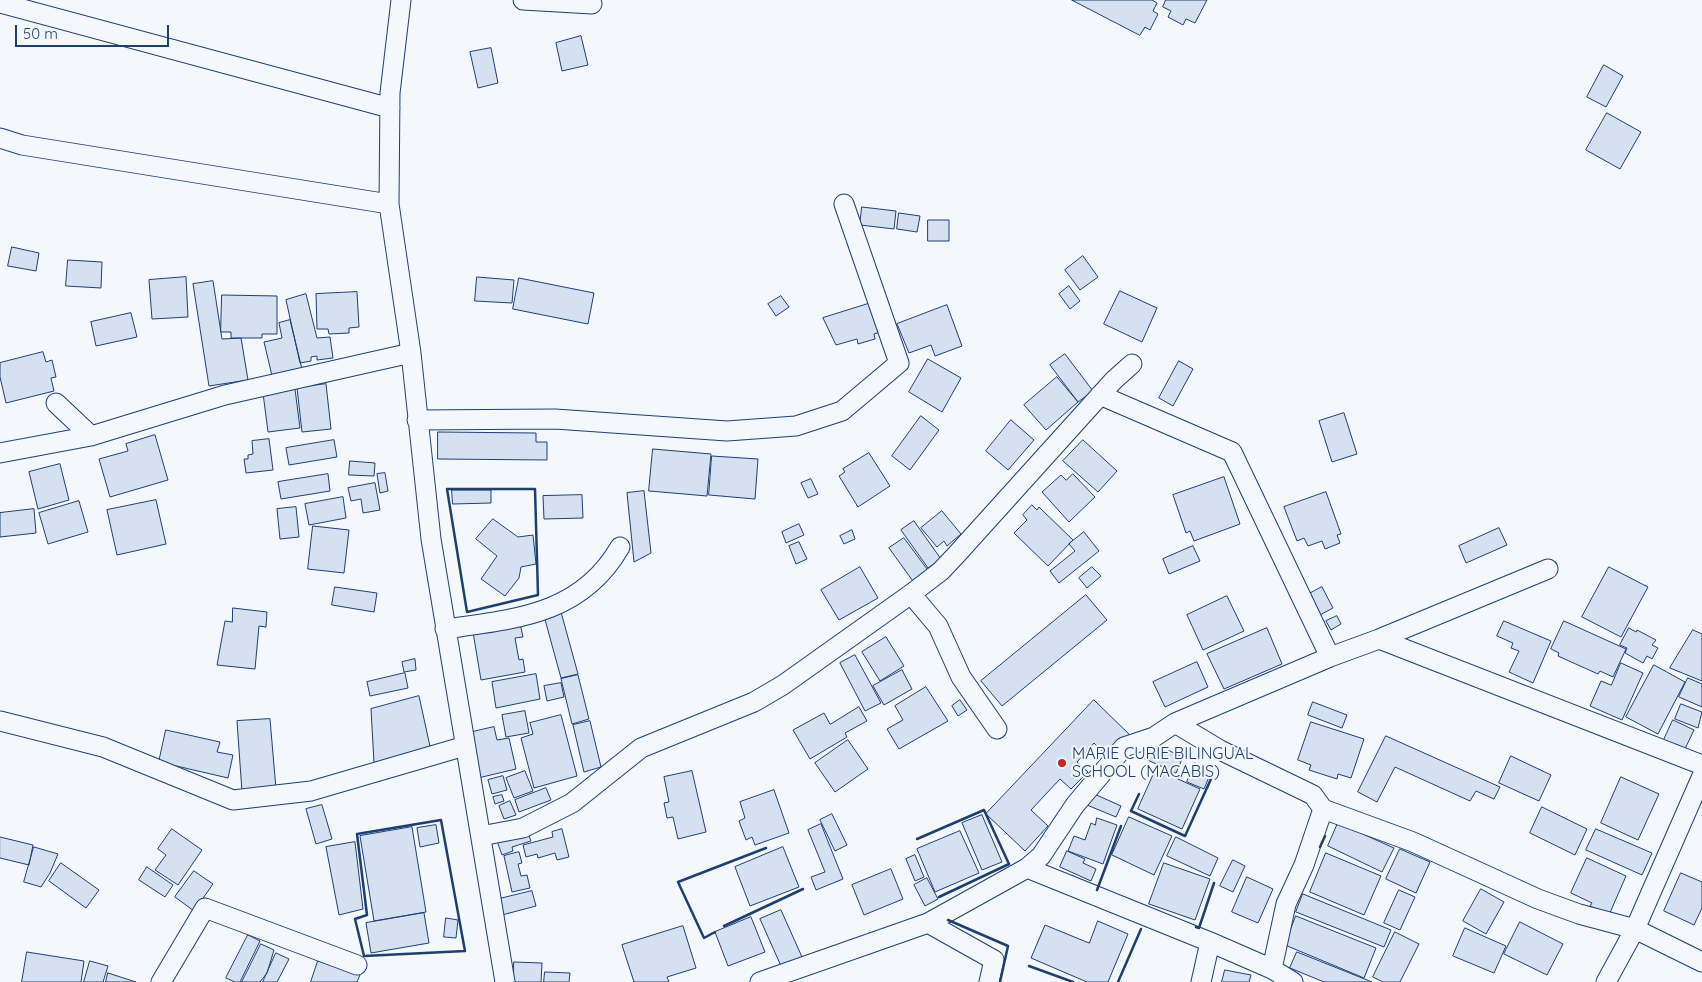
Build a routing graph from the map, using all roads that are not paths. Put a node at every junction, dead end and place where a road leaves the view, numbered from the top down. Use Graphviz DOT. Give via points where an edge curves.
graph roads {
  1 [pos="401,0"];
  2 [pos="523,0"];
  3 [pos="0,3"];
  4 [pos="592,4"];
  5 [pos="390,108"];
  6 [pos="0,138"];
  7 [pos="388,204"];
  8 [pos="844,204"];
  9 [pos="411,353"];
  10 [pos="1132,364"];
  11 [pos="1100,396"];
  12 [pos="56,403"];
  13 [pos="417,420"];
  14 [pos="91,436"];
  15 [pos="0,453"];
  16 [pos="620,547"];
  17 [pos="1548,569"];
  18 [pos="911,594"];
  19 [pos="445,629"];
  20 [pos="1379,639"];
  21 [pos="1330,657"];
  22 [pos="0,720"];
  23 [pos="1175,723"];
  24 [pos="997,728"];
  25 [pos="465,746"];
  26 [pos="1702,765"];
  27 [pos="1702,776"];
  28 [pos="1323,809"];
  29 [pos="481,836"];
  30 [pos="1027,868"];
  31 [pos="928,923"];
  32 [pos="1635,929"];
  33 [pos="1210,942"];
  34 [pos="1702,962"];
  35 [pos="357,965"];
  36 [pos="1272,969"];
  37 [pos="161,982"];
  38 [pos="505,982"];
  39 [pos="760,982"];
  40 [pos="990,982"];
  41 [pos="1201,982"];
  42 [pos="1294,982"];
  43 [pos="1606,982"];
  1 -- 5 [label="street"];
  2 -- 4 [label="street"];
  3 -- 5 [label="street"];
  5 -- 7 [label="street"];
  6 -- 7 [label="street" via="22,145"];
  7 -- 9 [label="street"];
  8 -- 13 [label="street" via="899,363 842,411 796,426 727,431 556,419"];
  9 -- 13 [label="street"];
  9 -- 14 [label="street" via="225,395"];
  10 -- 11 [label="street"];
  11 -- 18 [label="street" via="941,571"];
  11 -- 21 [label="street" via="1232,452"];
  12 -- 14 [label="street"];
  13 -- 19 [label="street"];
  14 -- 15 [label="street"];
  16 -- 19 [label="street" via="610,565 579,594 536,613"];
  17 -- 20 [label="street"];
  18 -- 24 [label="street" via="938,626 961,677"];
  18 -- 29 [label="street" via="754,702 641,748 572,803 523,828"];
  19 -- 25 [label="street"];
  20 -- 21 [label="street"];
  20 -- 26 [label="street"];
  21 -- 23 [label="street"];
  22 -- 25 [label="street" via="103,747 233,800 311,791"];
  23 -- 28 [label="street" via="1220,750 1313,795"];
  23 -- 30 [label="street" via="1154,737 1124,747 1074,805 1041,856"];
  25 -- 29 [label="street"];
  27 -- 32 [label="street"];
  28 -- 32 [label="street" via="1413,842 1546,902"];
  28 -- 36 [label="street" via="1304,865 1286,904"];
  29 -- 38 [label="street"];
  30 -- 31 [label="street"];
  30 -- 33 [label="street"];
  31 -- 39 [label="street"];
  31 -- 40 [label="street" via="994,960"];
  32 -- 34 [label="street"];
  32 -- 43 [label="street"];
  33 -- 36 [label="street"];
  33 -- 41 [label="street"];
  35 -- 37 [label="street" via="205,908"];
  36 -- 42 [label="street"];
}
